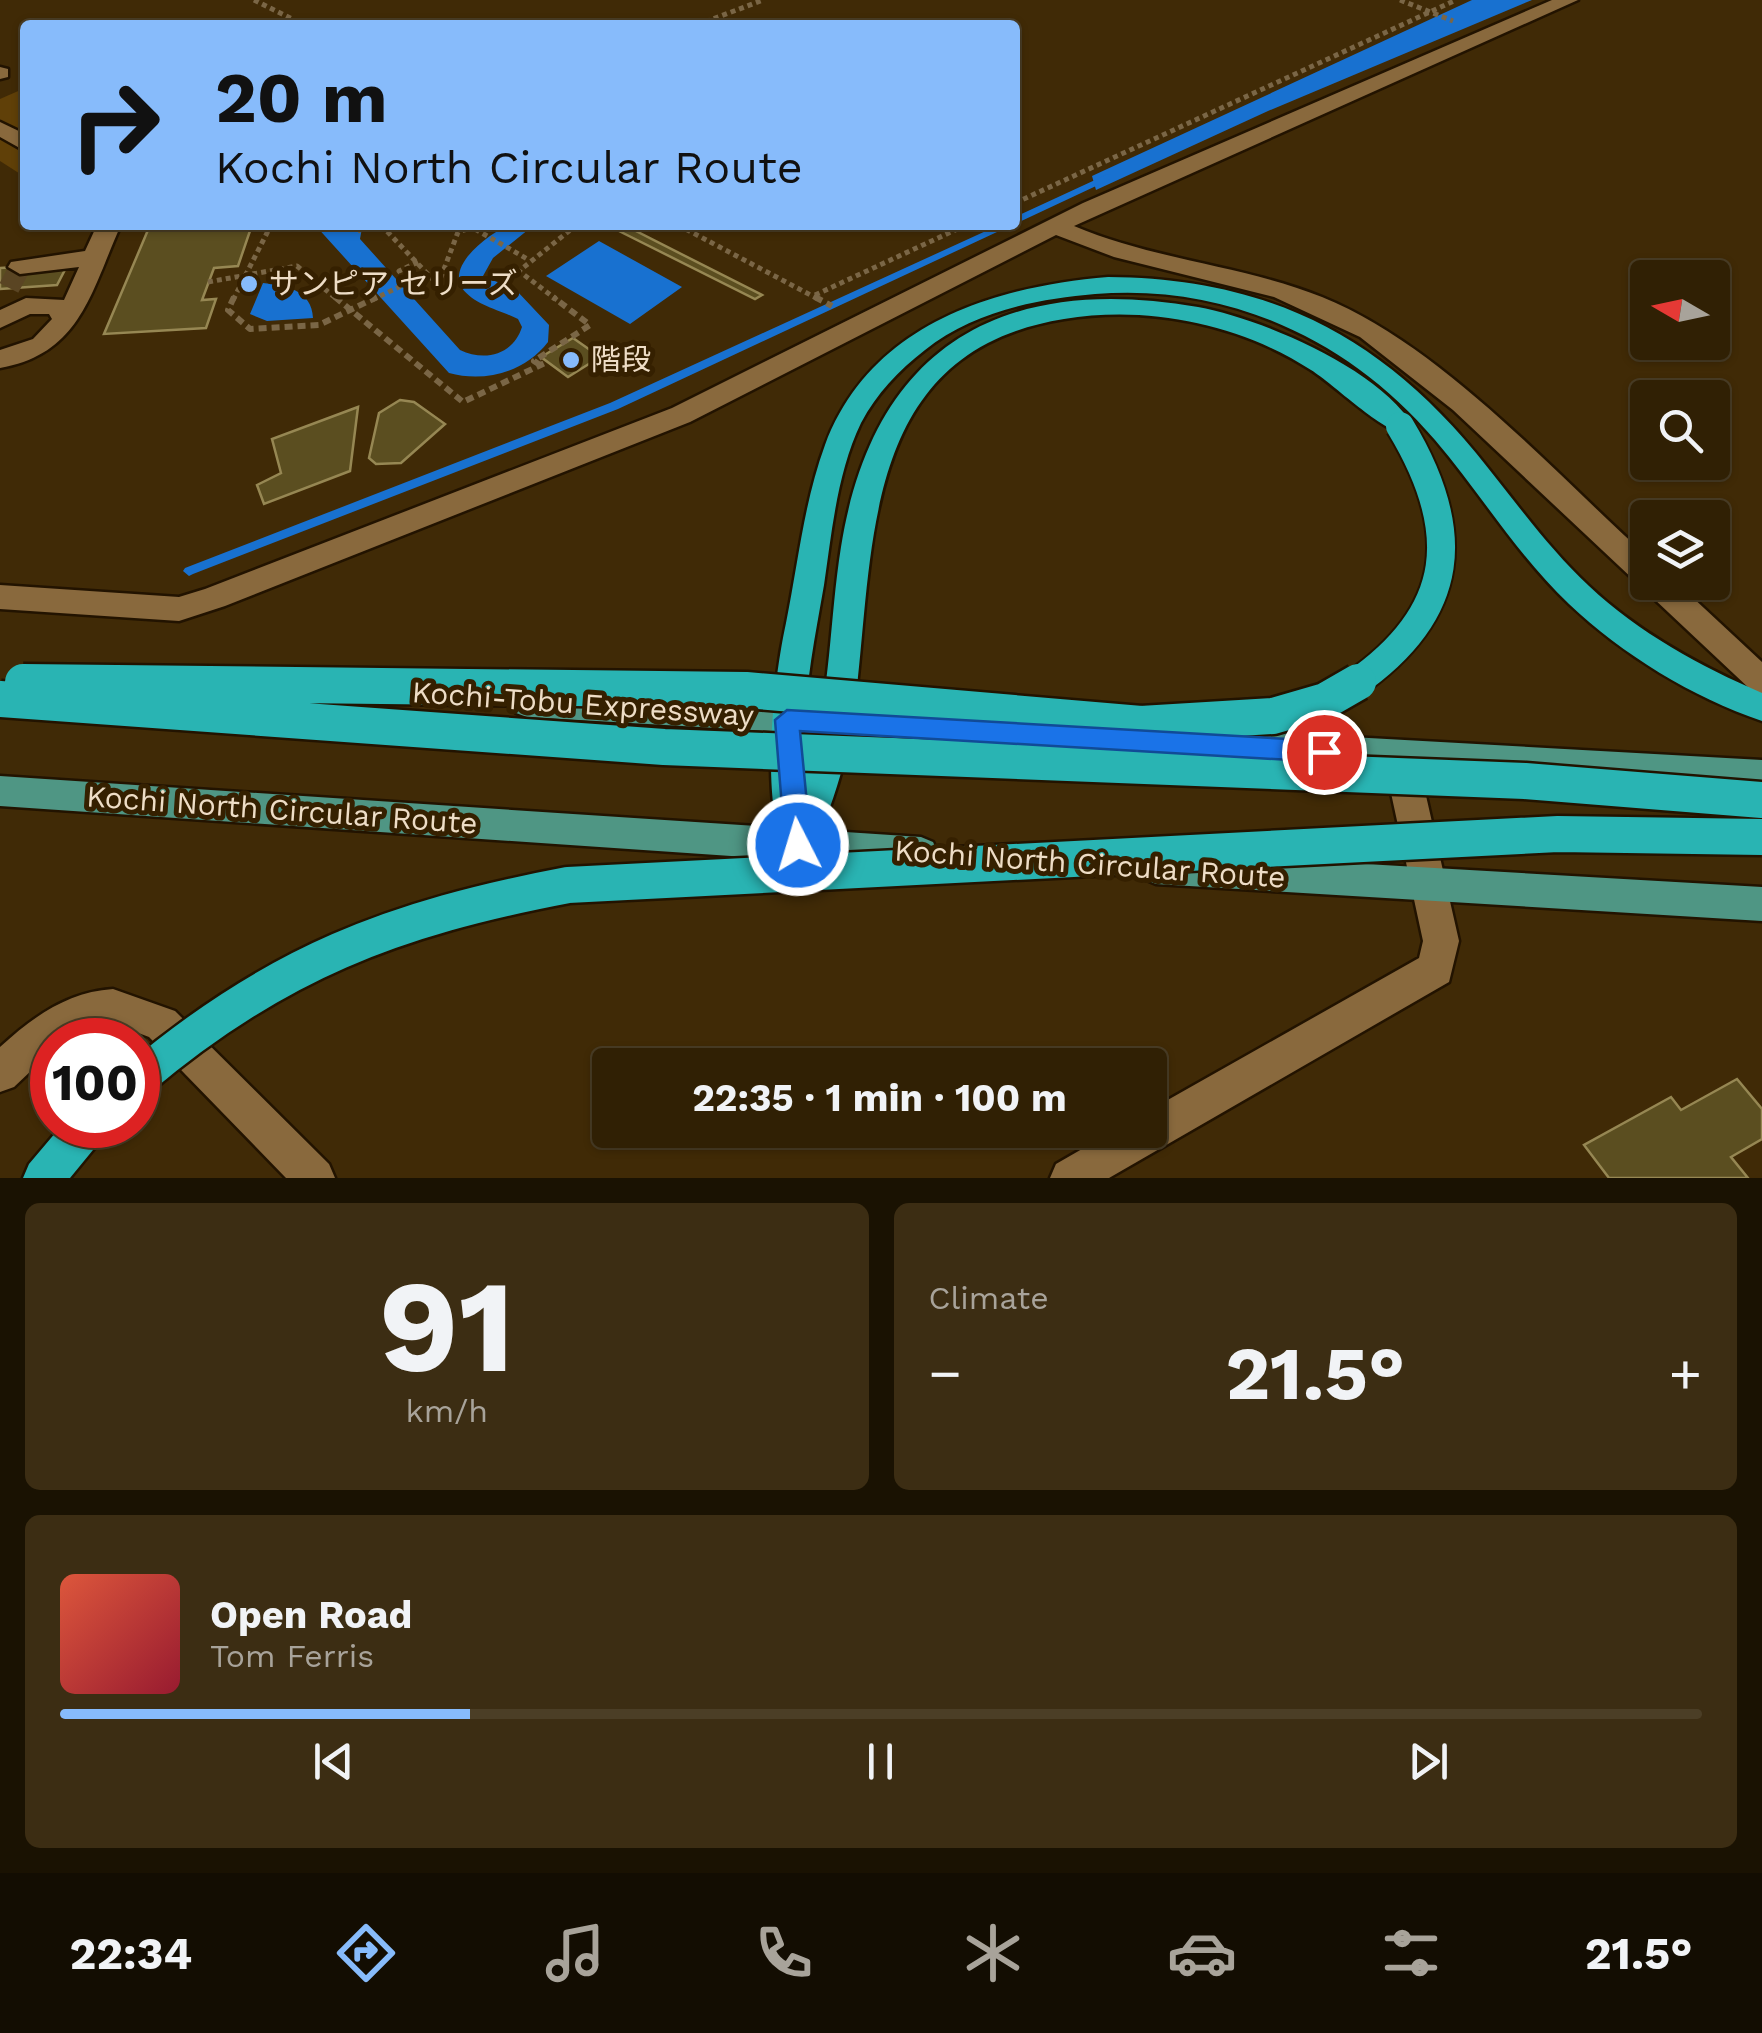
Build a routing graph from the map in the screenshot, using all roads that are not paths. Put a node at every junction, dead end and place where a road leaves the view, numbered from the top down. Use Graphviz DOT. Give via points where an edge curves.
graph roads {
  1 [pos="1568,0"];
  2 [pos="1060,228"];
  3 [pos="106,230"];
  4 [pos="92,258"];
  5 [pos="10,287"];
  6 [pos="65,319"];
  7 [pos="0,320"];
  8 [pos="0,358"];
  9 [pos="1630,558"];
  10 [pos="0,597"];
  11 [pos="1675,600"];
  12 [pos="0,670"];
  13 [pos="1762,681"];
  14 [pos="0,682"];
  15 [pos="0,698"];
  16 [pos="1762,708"];
  17 [pos="787,720"];
  18 [pos="837,722"];
  19 [pos="1400,756"];
  20 [pos="1762,774"];
  21 [pos="0,791"];
  22 [pos="1762,800"];
  23 [pos="1762,837"];
  24 [pos="798,845"];
  25 [pos="1429,886"];
  26 [pos="1762,904"];
  27 [pos="160,1061"];
  28 [pos="0,1072"];
  29 [pos="68,1148"];
  30 [pos="43,1178"];
  31 [pos="315,1178"];
  32 [pos="1070,1178"];
  1 -- 2 [label="street" via="1303,113"];
  2 -- 9 [label="street" via="1124,255 1280,291 1377,335 1419,363"];
  2 -- 10 [label="street" via="681,415 214,598 179,609"];
  3 -- 4 [label="street"];
  4 -- 5 [label="street"];
  4 -- 6 [label="street"];
  6 -- 7 [label="street" via="56,306 42,303"];
  6 -- 8 [label="street" via="46,345"];
  11 -- 13 [label="street"];
  12 -- 17 [label="main road"];
  14 -- 18 [label="highway, bridge" via="746,690 1142,724 1263,718 1318,703 1362,680 1426,616 1441,579 1445,541 1426,465 1364,390 1274,335 1220,319 1115,306 1064,310 978,336 940,358 910,390 871,469 861,516"];
  15 -- 22 [label="highway, Kochi-Tobu Expressway, bridge" via="664,746 1525,781"];
  16 -- 17 [label="highway" via="1650,652 1602,616 1524,535 1440,424 1365,358 1324,333 1233,299 1182,288 1074,286 975,310 902,354 872,385 849,421 820,516"];
  17 -- 18 [label="main road"];
  17 -- 24 [label="highway"];
  18 -- 19 [label="main road"];
  18 -- 24 [label="highway"];
  19 -- 20 [label="main road"];
  19 -- 25 [label="street"];
  21 -- 24 [label="main road, Kochi North Circular Route"];
  23 -- 27 [label="highway, bridge" via="1558,834 568,885 470,902 311,959 235,1001"];
  24 -- 25 [label="main road, Kochi North Circular Route"];
  25 -- 26 [label="main road, Kochi North Circular Route"];
  25 -- 32 [label="street" via="1441,941 1436,969"];
  28 -- 31 [label="street" via="60,1022 101,1004 136,1010 162,1024"];
  29 -- 30 [label="highway"];
}
